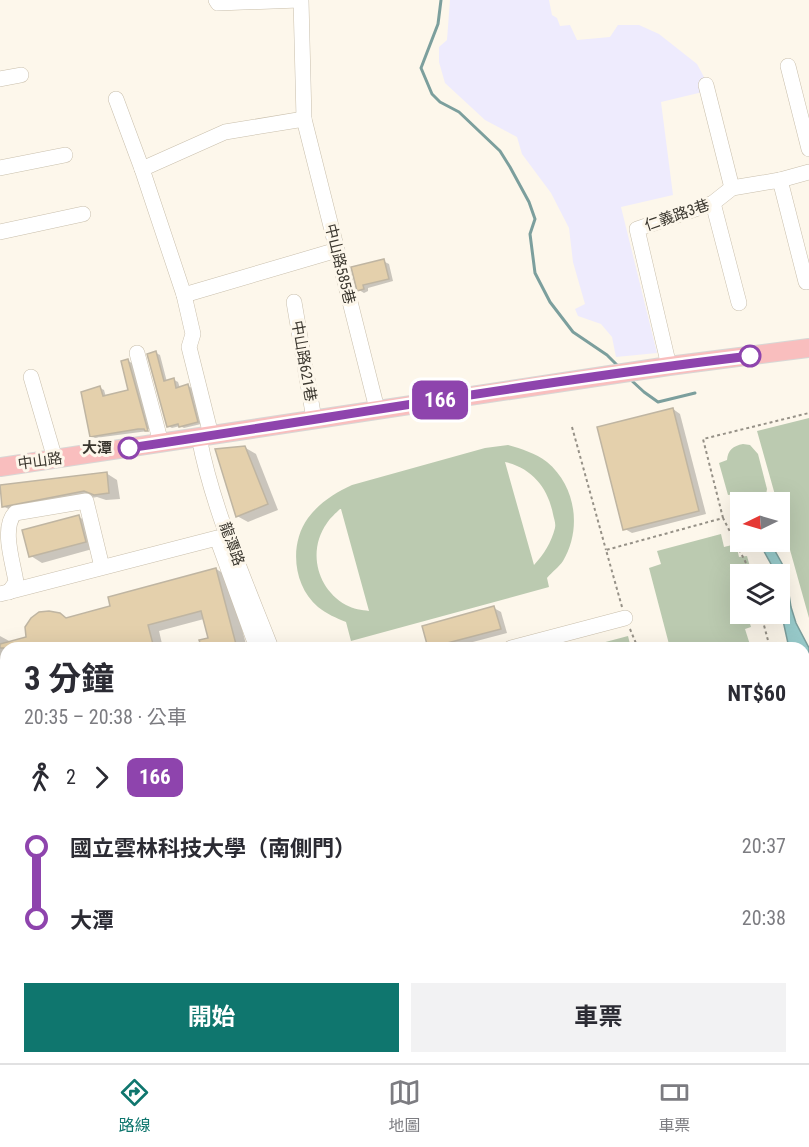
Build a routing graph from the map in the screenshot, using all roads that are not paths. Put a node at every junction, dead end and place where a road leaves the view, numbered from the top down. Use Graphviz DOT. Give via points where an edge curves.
graph roads {
  1 [pos="216,0"];
  2 [pos="300,0"];
  3 [pos="788,66"];
  4 [pos="21,75"];
  5 [pos="0,79"];
  6 [pos="705,85"];
  7 [pos="116,99"];
  8 [pos="304,118"];
  9 [pos="809,149"];
  10 [pos="65,155"];
  11 [pos="0,168"];
  12 [pos="142,169"];
  13 [pos="809,172"];
  14 [pos="780,180"];
  15 [pos="732,188"];
  16 [pos="713,203"];
  17 [pos="84,214"];
  18 [pos="0,232"];
  19 [pos="337,250"];
  20 [pos="806,282"];
  21 [pos="184,295"];
  22 [pos="294,302"];
  23 [pos="739,303"];
  24 [pos="809,350"];
  25 [pos="137,353"];
  26 [pos="669,366"];
  27 [pos="31,377"];
  28 [pos="377,409"];
  29 [pos="314,419"];
  30 [pos="205,436"];
  31 [pos="161,443"];
  32 [pos="55,459"];
  33 [pos="0,467"];
  34 [pos="102,567"];
  35 [pos="4,593"];
  36 [pos="625,618"];
  37 [pos="255,642"];
  38 [pos="269,642"];
  39 [pos="534,642"];
  1 -- 2 [label="street"];
  2 -- 8 [label="street, 中山路585巷"];
  3 -- 9 [label="street"];
  4 -- 5 [label="street"];
  6 -- 15 [label="street"];
  7 -- 12 [label="street"];
  8 -- 12 [label="street" via="225,132"];
  8 -- 19 [label="street, 中山路585巷"];
  10 -- 11 [label="street"];
  12 -- 21 [label="street"];
  13 -- 14 [label="street, 仁義路3巷"];
  14 -- 15 [label="street, 仁義路3巷"];
  14 -- 20 [label="street"];
  15 -- 16 [label="street, 仁義路3巷"];
  16 -- 23 [label="street"];
  16 -- 26 [label="street, 仁義路3巷" via="637,229"];
  17 -- 18 [label="street"];
  19 -- 21 [label="street"];
  19 -- 28 [label="street, 中山路585巷"];
  21 -- 30 [label="street" via="193,334 189,347"];
  22 -- 29 [label="street, 中山路621巷"];
  24 -- 26 [label="main road, 中山路"];
  25 -- 31 [label="street"];
  26 -- 28 [label="main road, 中山路"];
  27 -- 32 [label="street"];
  28 -- 29 [label="main road, 中山路"];
  29 -- 30 [label="main road, 中山路"];
  30 -- 31 [label="main road, 中山路"];
  30 -- 38 [label="street, 龍潭路" via="204,464"];
  31 -- 32 [label="main road, 中山路"];
  32 -- 33 [label="main road, 中山路"];
  34 -- 35 [label="street"];
  34 -- 35 [label="street" via="86,501 15,513 7,529 16,582"];
  34 -- 37 [label="street" via="217,538"];
  36 -- 39 [label="street"];
}
